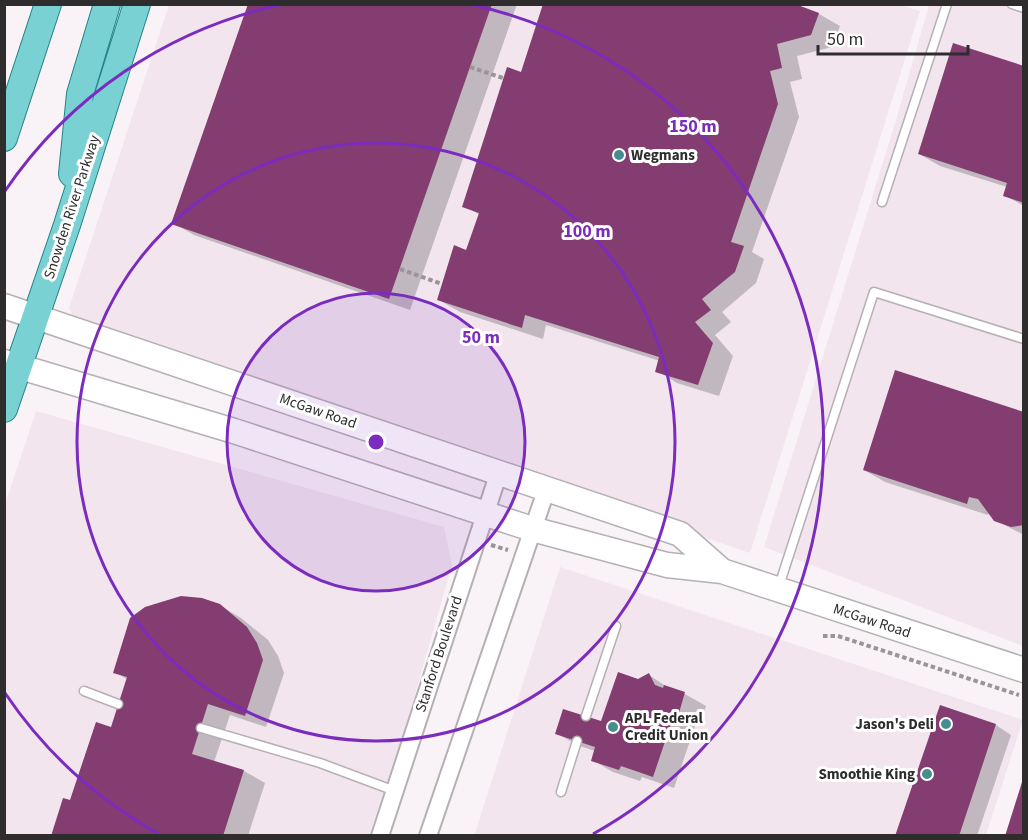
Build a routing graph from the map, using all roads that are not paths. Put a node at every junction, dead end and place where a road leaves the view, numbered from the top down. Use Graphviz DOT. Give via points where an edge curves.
graph roads {
  1 [pos="48,4"];
  2 [pos="107,4"];
  3 [pos="138,4"];
  4 [pos="947,4"];
  5 [pos="1012,4"];
  6 [pos="1023,8"];
  7 [pos="4,138"];
  8 [pos="882,202"];
  9 [pos="67,225"];
  10 [pos="4,306"];
  11 [pos="36,316"];
  12 [pos="1023,339"];
  13 [pos="12,364"];
  14 [pos="4,409"];
  15 [pos="499,472"];
  16 [pos="547,489"];
  17 [pos="484,513"];
  18 [pos="532,529"];
  19 [pos="722,571"];
  20 [pos="778,590"];
  21 [pos="616,626"];
  22 [pos="1023,670"];
  23 [pos="84,692"];
  24 [pos="118,704"];
  25 [pos="586,716"];
  26 [pos="201,728"];
  27 [pos="577,741"];
  28 [pos="395,790"];
  29 [pos="561,792"];
  30 [pos="380,836"];
  31 [pos="428,836"];
  1 -- 7 [label="main road"];
  2 -- 9 [label="main road" via="80,94"];
  3 -- 9 [label="main road, Snowden River Parkway"];
  4 -- 8 [label="lane"];
  5 -- 6 [label="lane"];
  9 -- 11 [label="main road, Snowden River Parkway"];
  10 -- 11 [label="street, McGaw Road"];
  11 -- 13 [label="main road, Snowden River Parkway"];
  11 -- 15 [label="street, McGaw Road"];
  12 -- 20 [label="lane" via="874,292"];
  13 -- 14 [label="main road, Snowden River Parkway"];
  13 -- 17 [label="street, McGaw Road"];
  15 -- 16 [label="street, McGaw Road"];
  15 -- 17 [label="street, Stanford Boulevard"];
  16 -- 18 [label="street"];
  16 -- 19 [label="street, McGaw Road" via="680,534"];
  17 -- 18 [label="street, McGaw Road"];
  17 -- 28 [label="street, Stanford Boulevard"];
  18 -- 19 [label="street, McGaw Road" via="667,565"];
  18 -- 31 [label="street"];
  19 -- 20 [label="street, McGaw Road"];
  20 -- 22 [label="street, McGaw Road"];
  21 -- 25 [label="lane"];
  23 -- 24 [label="lane"];
  26 -- 28 [label="lane"];
  27 -- 29 [label="lane"];
  28 -- 30 [label="street, Stanford Boulevard"];
}
